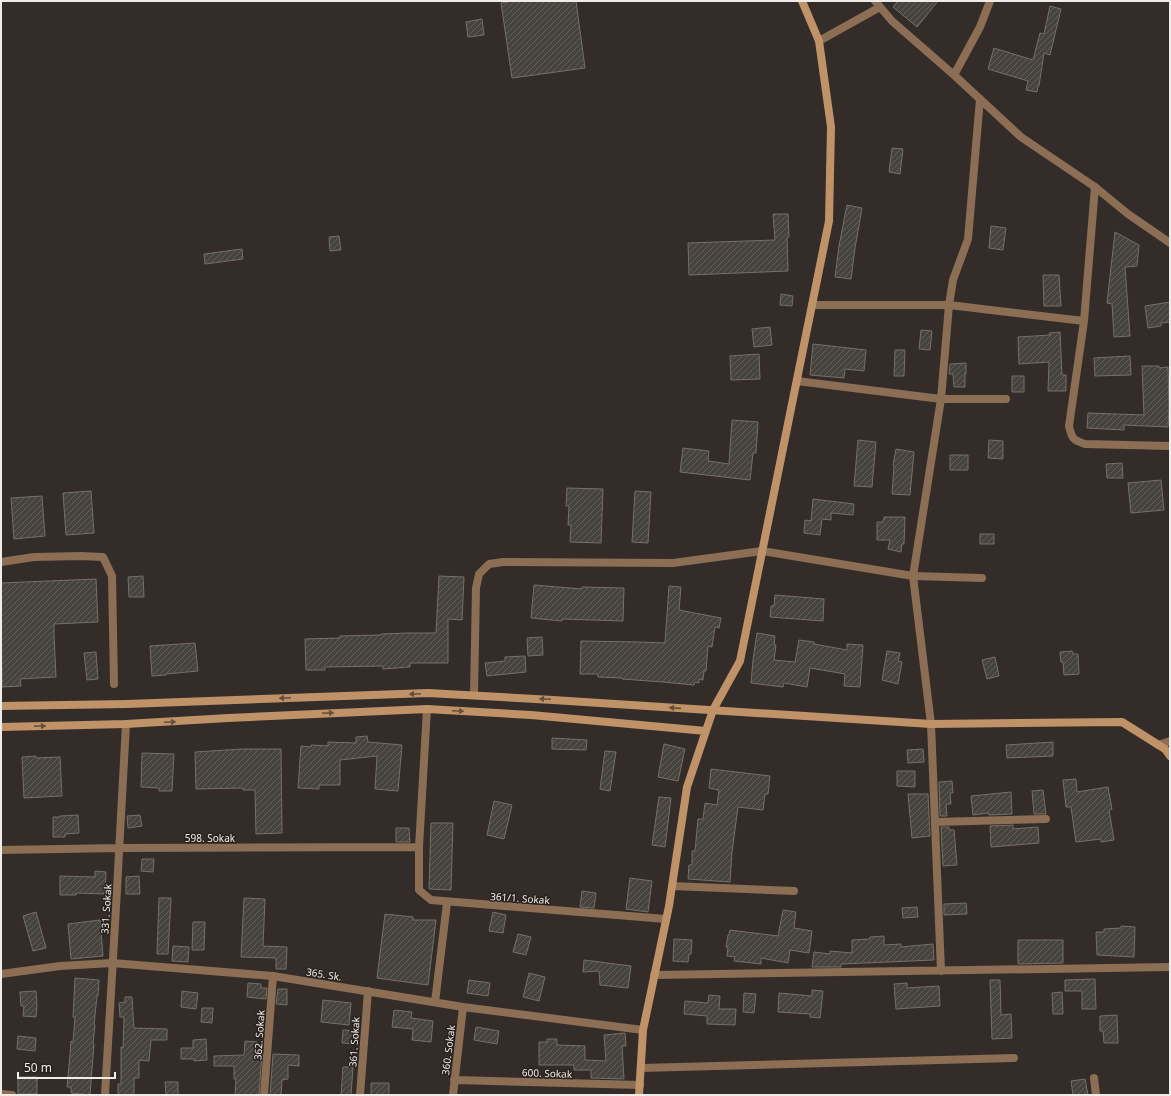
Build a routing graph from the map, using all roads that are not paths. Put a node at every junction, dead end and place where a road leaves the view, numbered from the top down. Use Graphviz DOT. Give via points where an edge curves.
graph roads {
  1 [pos="802,1"];
  2 [pos="990,1"];
  3 [pos="878,4"];
  4 [pos="819,41"];
  5 [pos="954,75"];
  6 [pos="980,99"];
  7 [pos="1095,187"];
  8 [pos="1170,243"];
  9 [pos="812,305"];
  10 [pos="949,305"];
  11 [pos="1084,320"];
  12 [pos="797,381"];
  13 [pos="940,399"];
  14 [pos="1006,399"];
  15 [pos="1170,446"];
  16 [pos="762,551"];
  17 [pos="1,562"];
  18 [pos="913,576"];
  19 [pos="982,578"];
  20 [pos="114,684"];
  21 [pos="474,696"];
  22 [pos="1,706"];
  23 [pos="427,709"];
  24 [pos="713,710"];
  25 [pos="126,724"];
  26 [pos="931,724"];
  27 [pos="1,727"];
  28 [pos="706,731"];
  29 [pos="1170,741"];
  30 [pos="1158,745"];
  31 [pos="1170,756"];
  32 [pos="1046,819"];
  33 [pos="935,822"];
  34 [pos="419,847"];
  35 [pos="120,848"];
  36 [pos="1,850"];
  37 [pos="672,886"];
  38 [pos="794,891"];
  39 [pos="447,902"];
  40 [pos="666,919"];
  41 [pos="112,963"];
  42 [pos="1170,967"];
  43 [pos="941,971"];
  44 [pos="1,974"];
  45 [pos="654,975"];
  46 [pos="273,976"];
  47 [pos="368,991"];
  48 [pos="435,1002"];
  49 [pos="463,1007"];
  50 [pos="643,1030"];
  51 [pos="1014,1058"];
  52 [pos="641,1068"];
  53 [pos="1094,1078"];
  54 [pos="454,1080"];
  55 [pos="640,1086"];
  56 [pos="1,1094"];
  57 [pos="12,1095"];
  58 [pos="105,1095"];
  59 [pos="264,1095"];
  60 [pos="360,1095"];
  61 [pos="453,1095"];
  62 [pos="639,1095"];
  63 [pos="1096,1095"];
  1 -- 4 [label="street"];
  2 -- 5 [label="street" via="980,27"];
  3 -- 4 [label="street"];
  3 -- 5 [label="street" via="892,21"];
  4 -- 9 [label="street" via="831,127 829,220"];
  5 -- 6 [label="street"];
  6 -- 7 [label="street" via="1021,137"];
  6 -- 10 [label="street" via="968,239 953,280"];
  7 -- 8 [label="street"];
  7 -- 11 [label="street"];
  9 -- 10 [label="street"];
  9 -- 12 [label="street"];
  10 -- 11 [label="street"];
  10 -- 13 [label="street"];
  11 -- 15 [label="street" via="1069,426 1071,436 1085,444"];
  12 -- 13 [label="street"];
  12 -- 16 [label="street"];
  13 -- 14 [label="street"];
  13 -- 18 [label="street"];
  16 -- 18 [label="street"];
  16 -- 21 [label="street" via="673,563 489,564 479,574 476,588"];
  16 -- 24 [label="street" via="740,661"];
  17 -- 20 [label="street" via="34,557 103,557 112,576"];
  18 -- 19 [label="street"];
  18 -- 26 [label="street"];
  21 -- 22 [label="street, one-way" via="428,693"];
  24 -- 21 [label="street, one-way"];
  25 -- 23 [label="street, one-way"];
  23 -- 28 [label="street, one-way" via="531,714"];
  23 -- 34 [label="street, 361/1. Sokak"];
  24 -- 26 [label="street"];
  24 -- 28 [label="street"];
  27 -- 25 [label="street, one-way"];
  25 -- 35 [label="street, 331. Sokak"];
  26 -- 30 [label="street" via="1122,722"];
  26 -- 33 [label="street"];
  28 -- 37 [label="street" via="687,787"];
  29 -- 30 [label="street"];
  30 -- 31 [label="street"];
  32 -- 33 [label="street"];
  33 -- 43 [label="street"];
  34 -- 35 [label="street, 598. Sokak"];
  34 -- 39 [label="street, 361/1. Sokak" via="419,890 430,900"];
  35 -- 36 [label="street, 598. Sokak"];
  35 -- 41 [label="street, 331. Sokak"];
  37 -- 38 [label="street"];
  37 -- 40 [label="street"];
  39 -- 40 [label="street, 361/1. Sokak"];
  39 -- 48 [label="street"];
  40 -- 45 [label="street"];
  41 -- 44 [label="street, 365. Sk." via="60,966"];
  41 -- 46 [label="street, 365. Sk."];
  41 -- 58 [label="street, 331. Sokak"];
  42 -- 43 [label="street"];
  43 -- 45 [label="street"];
  45 -- 50 [label="street"];
  46 -- 47 [label="street, 365. Sk."];
  46 -- 59 [label="street, 362. Sokak"];
  47 -- 48 [label="street, 365. Sk."];
  47 -- 60 [label="street, 361. Sokak"];
  48 -- 49 [label="street, 365. Sk."];
  49 -- 50 [label="street, 365. Sk."];
  49 -- 54 [label="street, 360. Sokak"];
  50 -- 52 [label="street"];
  51 -- 52 [label="street"];
  52 -- 55 [label="street"];
  53 -- 63 [label="street"];
  54 -- 55 [label="street, 600. Sokak"];
  54 -- 61 [label="street, 360. Sokak"];
  55 -- 62 [label="street"];
  56 -- 57 [label="street"];
}
